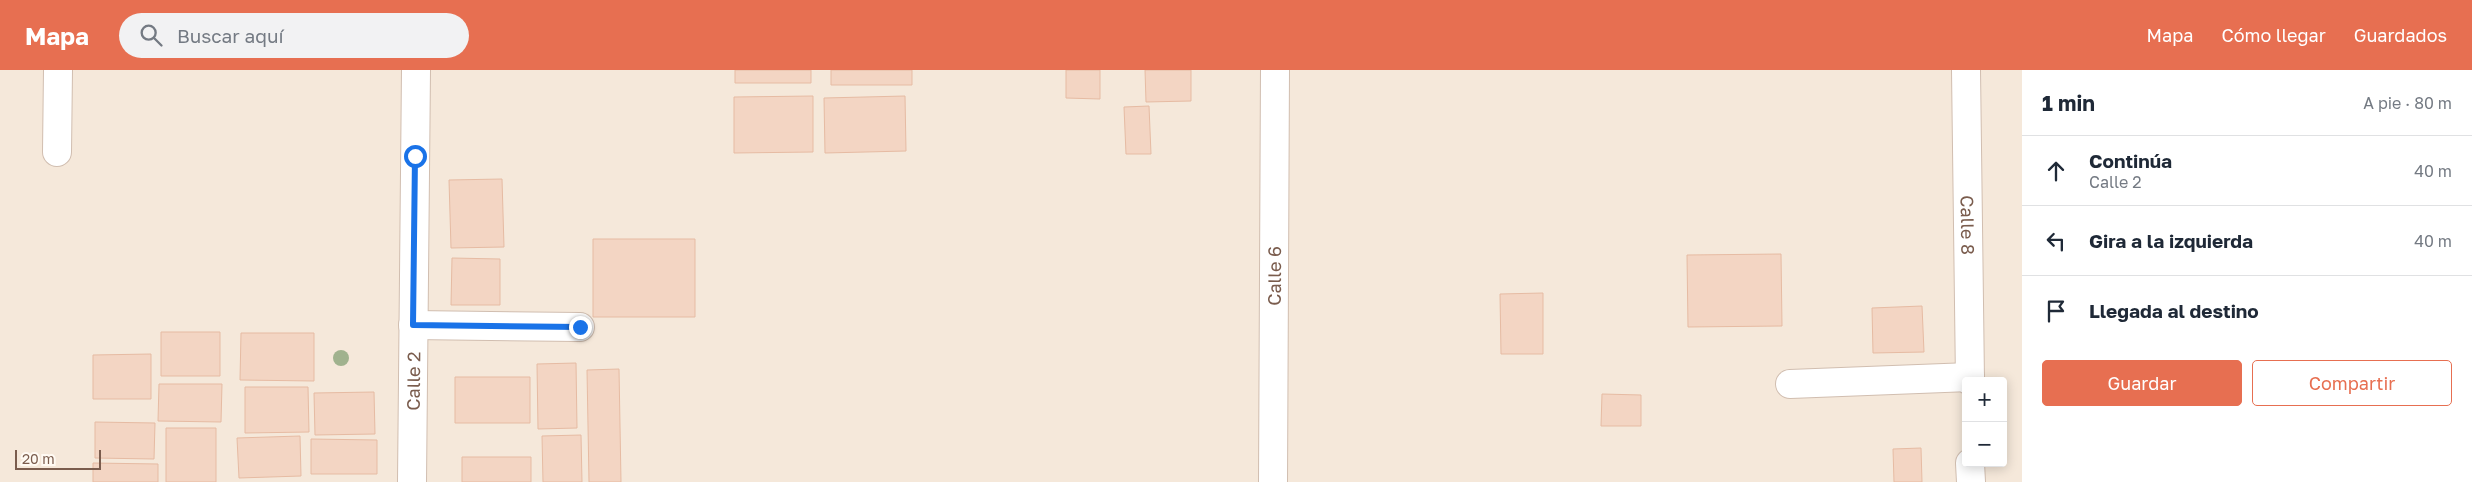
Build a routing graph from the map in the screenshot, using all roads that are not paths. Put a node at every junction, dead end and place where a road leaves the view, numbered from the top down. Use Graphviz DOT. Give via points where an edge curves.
graph roads {
  1 [pos="58,70"];
  2 [pos="416,70"];
  3 [pos="1275,70"];
  4 [pos="1966,70"];
  5 [pos="57,152"];
  6 [pos="413,325"];
  7 [pos="580,327"];
  8 [pos="1970,377"];
  9 [pos="1962,379"];
  10 [pos="1790,384"];
  11 [pos="1970,467"];
  12 [pos="412,482"];
  13 [pos="1274,482"];
  14 [pos="1971,482"];
  1 -- 5 [label="street"];
  2 -- 6 [label="street, Calle 2"];
  3 -- 13 [label="street, Calle 6"];
  4 -- 8 [label="street, Calle 8"];
  6 -- 7 [label="street"];
  6 -- 12 [label="street, Calle 2"];
  9 -- 10 [label="street"];
  11 -- 14 [label="street"];
}
